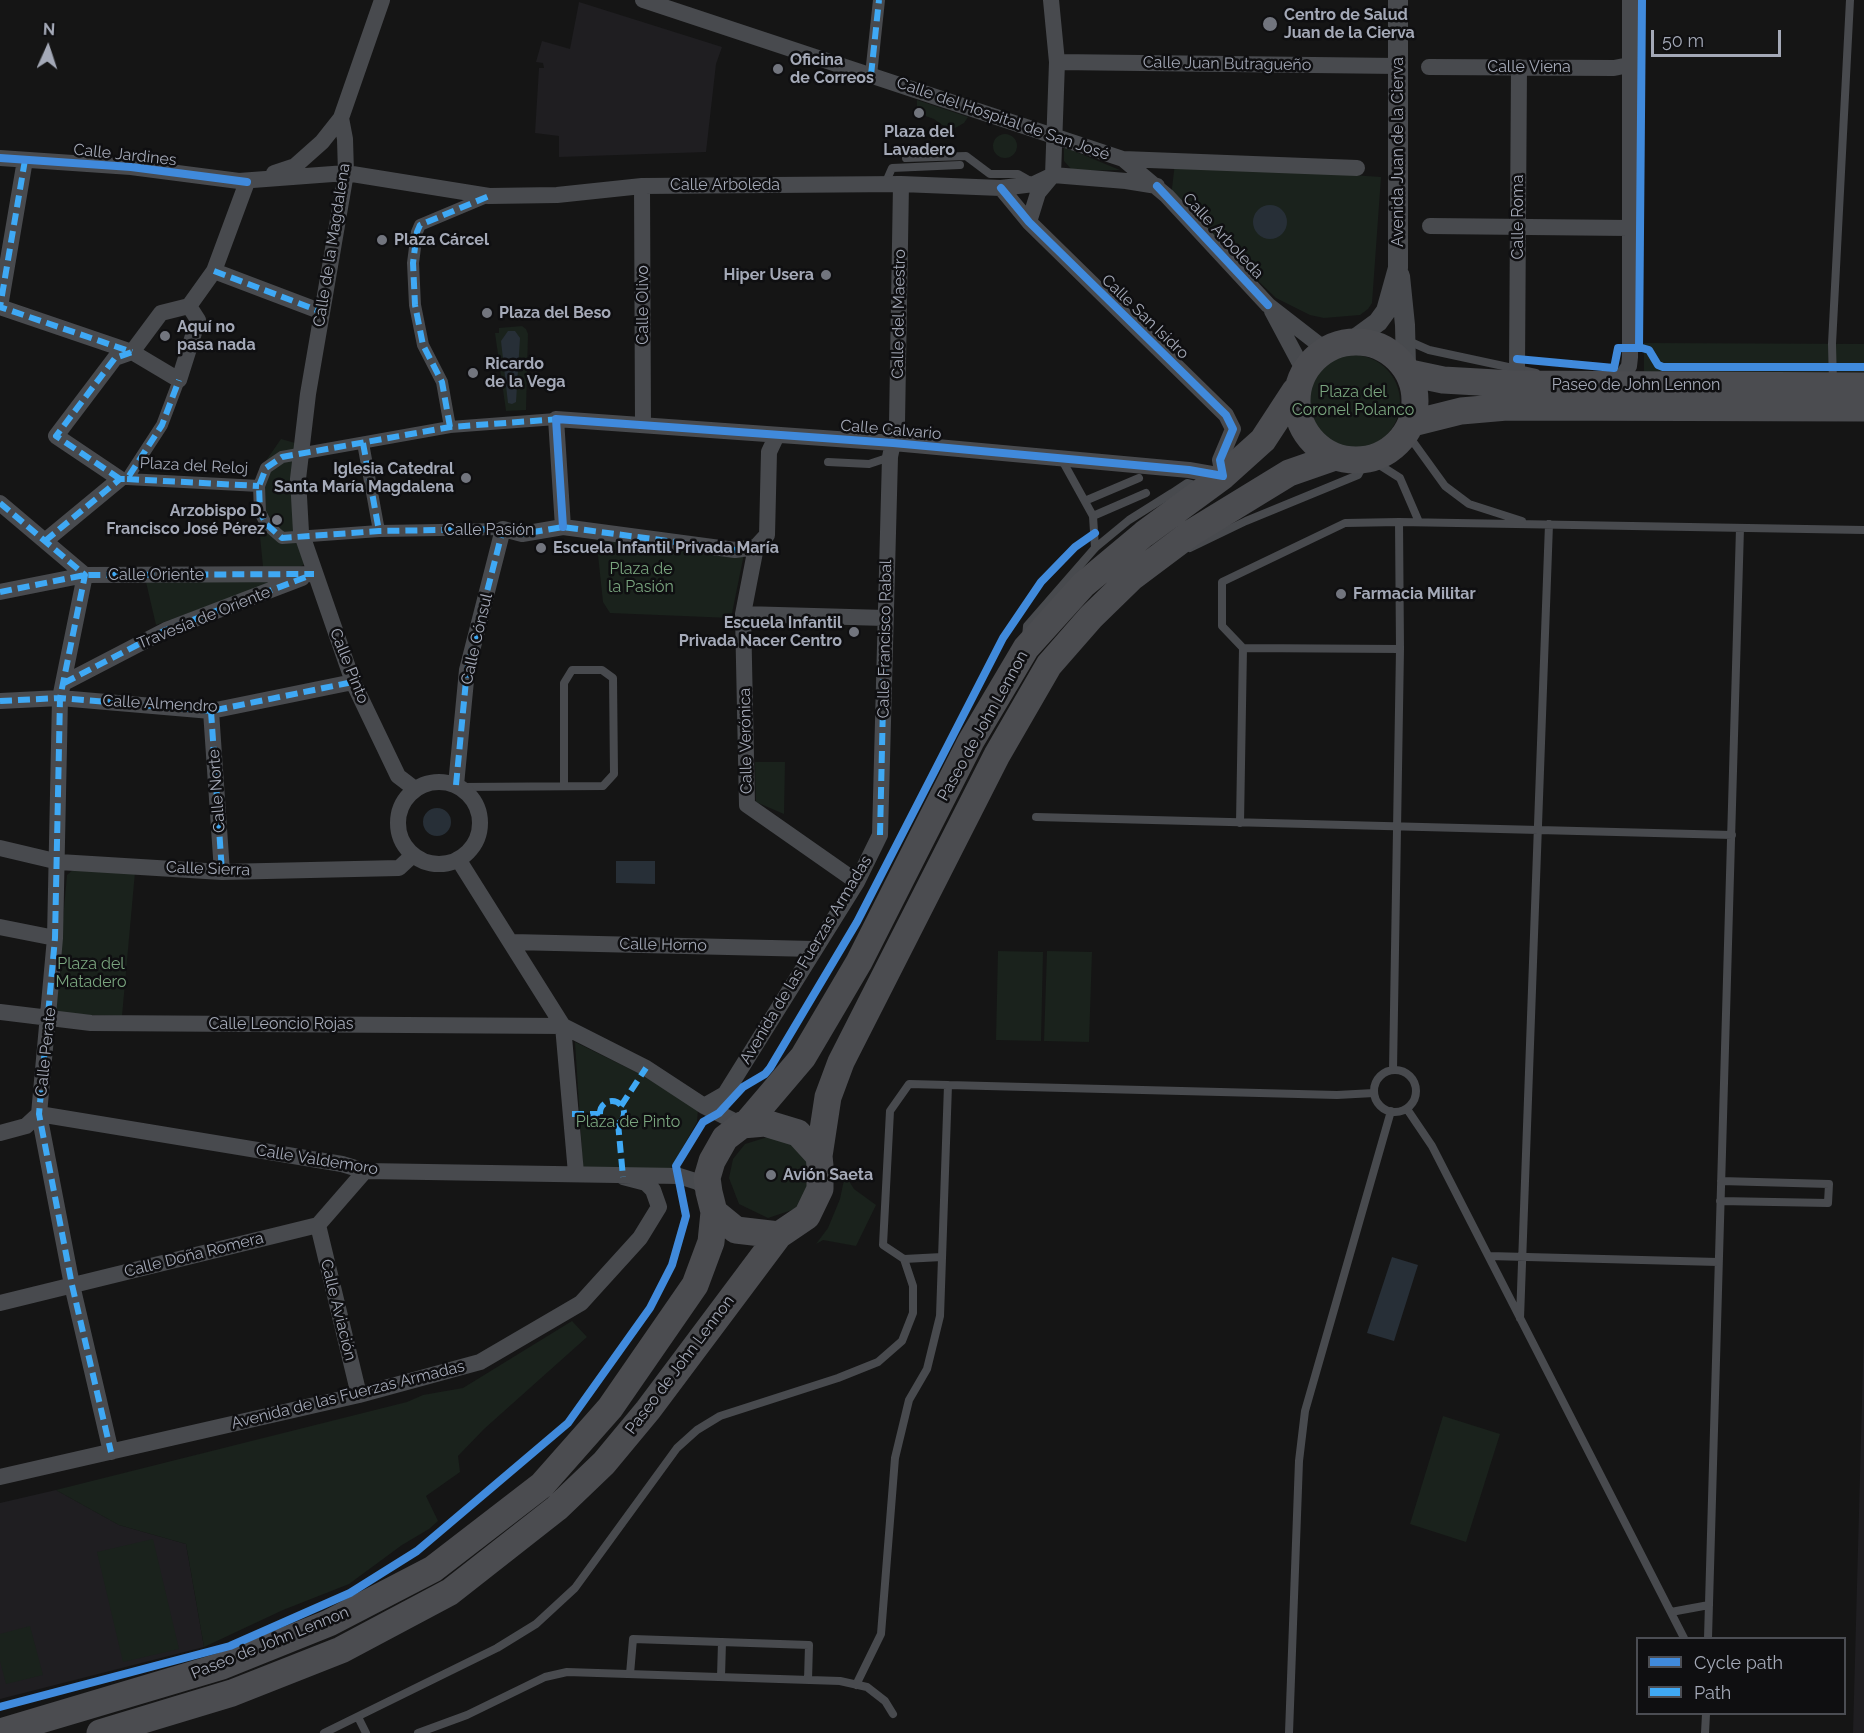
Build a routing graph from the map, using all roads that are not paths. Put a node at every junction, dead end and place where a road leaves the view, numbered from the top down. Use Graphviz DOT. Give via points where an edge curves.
graph roads {
  1 [pos="382,0"];
  2 [pos="644,0"];
  3 [pos="879,0"];
  4 [pos="1051,0"];
  5 [pos="1398,0"];
  6 [pos="1630,0"];
  7 [pos="1850,0"];
  8 [pos="1057,62"];
  9 [pos="1629,65"];
  10 [pos="1398,66"];
  11 [pos="1429,67"];
  12 [pos="1519,67"];
  13 [pos="871,75"];
  14 [pos="341,118"];
  15 [pos="1056,136"];
  16 [pos="0,158"];
  17 [pos="906,158"];
  18 [pos="1123,159"];
  19 [pos="26,160"];
  20 [pos="1169,163"];
  21 [pos="960,165"];
  22 [pos="1357,168"];
  23 [pos="346,173"];
  24 [pos="1053,176"];
  25 [pos="248,182"];
  26 [pos="893,184"];
  27 [pos="1034,184"];
  28 [pos="642,186"];
  29 [pos="1157,186"];
  30 [pos="1001,188"];
  31 [pos="489,196"];
  32 [pos="1029,222"];
  33 [pos="1430,226"];
  34 [pos="1517,227"];
  35 [pos="1629,228"];
  36 [pos="1398,268"];
  37 [pos="213,272"];
  38 [pos="1268,305"];
  39 [pos="189,306"];
  40 [pos="322,312"];
  41 [pos="1352,341"];
  42 [pos="1326,350"];
  43 [pos="132,352"];
  44 [pos="1407,360"];
  45 [pos="1517,368"];
  46 [pos="179,380"];
  47 [pos="1300,381"];
  48 [pos="1574,385"];
  49 [pos="1617,386"];
  50 [pos="1833,386"];
  51 [pos="1864,386"];
  52 [pos="1864,408"];
  53 [pos="556,419"];
  54 [pos="643,425"];
  55 [pos="450,427"];
  56 [pos="1410,428"];
  57 [pos="777,435"];
  58 [pos="363,444"];
  59 [pos="891,450"];
  60 [pos="300,456"];
  61 [pos="1335,457"];
  62 [pos="1368,459"];
  63 [pos="1062,460"];
  64 [pos="828,462"];
  65 [pos="1138,473"];
  66 [pos="123,479"];
  67 [pos="1216,482"];
  68 [pos="259,486"];
  69 [pos="1146,493"];
  70 [pos="1087,500"];
  71 [pos="0,503"];
  72 [pos="1153,504"];
  73 [pos="1093,516"];
  74 [pos="1399,522"];
  75 [pos="1419,522"];
  76 [pos="1534,524"];
  77 [pos="1549,524"];
  78 [pos="562,526"];
  79 [pos="1740,528"];
  80 [pos="503,529"];
  81 [pos="1864,530"];
  82 [pos="379,531"];
  83 [pos="301,534"];
  84 [pos="45,541"];
  85 [pos="756,546"];
  86 [pos="1095,548"];
  87 [pos="314,574"];
  88 [pos="85,575"];
  89 [pos="1131,578"];
  90 [pos="0,592"];
  91 [pos="743,614"];
  92 [pos="885,618"];
  93 [pos="1026,648"];
  94 [pos="1243,648"];
  95 [pos="1400,649"];
  96 [pos="353,682"];
  97 [pos="62,690"];
  98 [pos="0,701"];
  99 [pos="211,711"];
  100 [pos="564,785"];
  101 [pos="458,787"];
  102 [pos="415,789"];
  103 [pos="1036,817"];
  104 [pos="1240,822"];
  105 [pos="1397,824"];
  106 [pos="1536,829"];
  107 [pos="880,835"];
  108 [pos="1732,835"];
  109 [pos="0,848"];
  110 [pos="413,855"];
  111 [pos="458,859"];
  112 [pos="59,862"];
  113 [pos="222,872"];
  114 [pos="857,882"];
  115 [pos="0,927"];
  116 [pos="56,938"];
  117 [pos="512,942"];
  118 [pos="814,949"];
  119 [pos="0,1012"];
  120 [pos="50,1019"];
  121 [pos="563,1026"];
  122 [pos="1393,1070"];
  123 [pos="948,1085"];
  124 [pos="1374,1093"];
  125 [pos="704,1106"];
  126 [pos="1407,1108"];
  127 [pos="1391,1112"];
  128 [pos="39,1114"];
  129 [pos="744,1124"];
  130 [pos="0,1133"];
  131 [pos="819,1156"];
  132 [pos="365,1171"];
  133 [pos="576,1173"];
  134 [pos="623,1177"];
  135 [pos="1721,1181"];
  136 [pos="1720,1201"];
  137 [pos="712,1202"];
  138 [pos="318,1225"];
  139 [pos="779,1235"];
  140 [pos="1489,1256"];
  141 [pos="1522,1256"];
  142 [pos="942,1257"];
  143 [pos="904,1259"];
  144 [pos="1718,1263"];
  145 [pos="72,1285"];
  146 [pos="0,1303"];
  147 [pos="1520,1318"];
  148 [pos="359,1395"];
  149 [pos="111,1452"];
  150 [pos="0,1477"];
  151 [pos="1709,1605"];
  152 [pos="1671,1612"];
  153 [pos="1684,1637"];
  154 [pos="1708,1637"];
  155 [pos="722,1642"];
  156 [pos="630,1674"];
  157 [pos="721,1677"];
  158 [pos="808,1680"];
  159 [pos="856,1685"];
  160 [pos="893,1714"];
  161 [pos="1706,1715"];
  162 [pos="358,1716"];
  163 [pos="0,1732"];
  164 [pos="100,1733"];
  165 [pos="324,1733"];
  166 [pos="366,1733"];
  167 [pos="418,1733"];
  168 [pos="1289,1733"];
  169 [pos="1705,1733"];
  1 -- 14 [label="street, Calle de la Magdalena"];
  2 -- 13 [label="street, Calle del Hospital de San José"];
  3 -- 13 [label="street"];
  4 -- 8 [label="street"];
  5 -- 10 [label="street, Avenida Juan de la Cierva"];
  6 -- 9 [label="street"];
  7 -- 50 [label="lane"];
  8 -- 10 [label="street, Calle Juan Butragueño"];
  8 -- 15 [label="street"];
  9 -- 12 [label="street, Calle Viena"];
  9 -- 35 [label="street"];
  10 -- 36 [label="street, Avenida Juan de la Cierva"];
  11 -- 12 [label="street, Calle Viena"];
  12 -- 34 [label="street, Calle Roma"];
  13 -- 15 [label="street, Calle del Hospital de San José"];
  14 -- 23 [label="street, Calle de la Magdalena"];
  14 -- 25 [label="street, Calle Jardines" via="322,142 294,166"];
  15 -- 18 [label="street, Calle del Hospital de San José"];
  15 -- 24 [label="street"];
  16 -- 19 [label="street, Calle Jardines"];
  17 -- 27 [label="lane" via="966,156 990,174 1018,174"];
  18 -- 20 [label="street, Calle del Hospital de San José"];
  18 -- 29 [label="street, Calle del Hospital de San José"];
  19 -- 25 [label="street, Calle Jardines" via="131,167"];
  19 -- 43 [label="street" via="0,307"];
  20 -- 22 [label="street, Calle del Hospital de San José"];
  20 -- 29 [label="street"];
  21 -- 26 [label="lane" via="892,168"];
  23 -- 25 [label="street, Calle Jardines"];
  23 -- 31 [label="street, Calle Arboleda"];
  23 -- 40 [label="street, Calle de la Magdalena"];
  24 -- 27 [label="street, Calle Arboleda"];
  24 -- 29 [label="street, Calle Arboleda"];
  24 -- 32 [label="street" via="1038,193"];
  25 -- 37 [label="street"];
  26 -- 28 [label="street, Calle Arboleda"];
  26 -- 30 [label="street, Calle Arboleda"];
  26 -- 59 [label="street, Calle del Maestro" via="897,423"];
  27 -- 30 [label="street, Calle Arboleda"];
  28 -- 31 [label="street, Calle Arboleda" via="557,195"];
  28 -- 54 [label="street, Calle Olivo"];
  29 -- 38 [label="street, Calle Arboleda"];
  30 -- 32 [label="street, Calle San Isidro"];
  31 -- 55 [label="street" via="420,225 417,231 413,263 415,305 423,345 442,382"];
  32 -- 67 [label="street, Calle San Isidro" via="1226,415 1233,432 1220,460"];
  33 -- 34 [label="street"];
  34 -- 35 [label="street"];
  34 -- 45 [label="street, Calle Roma"];
  35 -- 49 [label="street" via="1630,361"];
  36 -- 41 [label="street, Avenida Juan de la Cierva" via="1386,311"];
  36 -- 44 [label="street, Avenida Juan de la Cierva"];
  37 -- 39 [label="street"];
  37 -- 40 [label="street"];
  38 -- 42 [label="street, Calle Arboleda"];
  38 -- 47 [label="street, Calle Arboleda"];
  39 -- 43 [label="street" via="161,313"];
  39 -- 46 [label="street" via="198,320"];
  40 -- 60 [label="street, Calle de la Magdalena"];
  41 -- 42 [label="highway"];
  41 -- 44 [label="highway" via="1374,345"];
  42 -- 47 [label="highway"];
  43 -- 46 [label="street"];
  43 -- 66 [label="street" via="115,358 56,435"];
  44 -- 45 [label="lane" via="1429,350"];
  44 -- 48 [label="highway, Paseo de John Lennon" via="1443,380"];
  44 -- 56 [label="highway" via="1415,394"];
  45 -- 48 [label="lane"];
  46 -- 66 [label="street" via="162,424"];
  47 -- 61 [label="highway" via="1297,417 1318,447"];
  47 -- 67 [label="highway, Paseo de John Lennon" via="1263,440"];
  48 -- 49 [label="highway, Paseo de John Lennon"];
  49 -- 50 [label="highway, Paseo de John Lennon"];
  50 -- 51 [label="highway, Paseo de John Lennon"];
  52 -- 56 [label="highway, Paseo de John Lennon" via="1507,407 1461,411"];
  53 -- 54 [label="street, Calle Calvario"];
  53 -- 55 [label="street, Calle Calvario"];
  53 -- 78 [label="street"];
  54 -- 57 [label="street, Calle Calvario"];
  55 -- 58 [label="street, Calle Calvario"];
  56 -- 62 [label="highway" via="1385,453"];
  56 -- 76 [label="lane" via="1445,486 1469,504"];
  57 -- 59 [label="street, Calle Calvario"];
  57 -- 85 [label="street" via="769,452 767,536"];
  58 -- 60 [label="street, Calle Calvario"];
  58 -- 82 [label="street"];
  59 -- 63 [label="street, Calle Calvario"];
  59 -- 64 [label="lane" via="869,464"];
  59 -- 92 [label="street, Calle Francisco Rabal"];
  60 -- 68 [label="street, Calle Calvario" via="282,457 266,468"];
  60 -- 83 [label="street, Calle de la Magdalena"];
  61 -- 62 [label="highway"];
  61 -- 89 [label="highway, Paseo de John Lennon" via="1289,473 1249,496"];
  62 -- 75 [label="lane" via="1400,478"];
  62 -- 89 [label="lane" via="1358,475 1246,521"];
  63 -- 65 [label="street, Calle Calvario"];
  63 -- 70 [label="lane"];
  65 -- 67 [label="street, Calle Calvario" via="1189,470"];
  65 -- 69 [label="lane"];
  65 -- 70 [label="lane"];
  66 -- 68 [label="street, Plaza del Reloj"];
  66 -- 84 [label="street"];
  67 -- 72 [label="lane" via="1187,483"];
  67 -- 93 [label="highway, Paseo de John Lennon" via="1083,585"];
  68 -- 83 [label="street, Calle Pasión" via="260,512 266,524 282,538"];
  69 -- 72 [label="lane"];
  69 -- 73 [label="lane"];
  70 -- 73 [label="lane"];
  71 -- 84 [label="street"];
  72 -- 86 [label="lane"];
  73 -- 86 [label="lane"];
  74 -- 75 [label="lane"];
  74 -- 94 [label="lane" via="1345,523 1222,582 1222,626"];
  74 -- 95 [label="lane"];
  75 -- 76 [label="lane"];
  76 -- 77 [label="lane"];
  77 -- 79 [label="lane"];
  77 -- 106 [label="lane"];
  78 -- 80 [label="street, Calle Pasión" via="522,534"];
  78 -- 85 [label="street" via="735,550"];
  79 -- 81 [label="lane"];
  79 -- 108 [label="lane"];
  80 -- 82 [label="street, Calle Pasión"];
  80 -- 101 [label="street, Calle Cónsul" via="467,670"];
  82 -- 83 [label="street, Calle Pasión"];
  83 -- 87 [label="street, Calle Pinto"];
  84 -- 88 [label="street"];
  85 -- 91 [label="street"];
  86 -- 93 [label="lane" via="1027,626"];
  87 -- 88 [label="street, Calle Oriente"];
  87 -- 96 [label="street, Calle Pinto"];
  87 -- 97 [label="street, Travesía de Oriente" via="166,630"];
  88 -- 90 [label="street, Calle Oriente"];
  88 -- 97 [label="street, Calle Perate"];
  89 -- 131 [label="highway, Paseo de John Lennon" via="1049,665 997,754 841,1062 828,1097"];
  91 -- 92 [label="street"];
  91 -- 114 [label="street, Calle Verónica" via="747,805"];
  92 -- 107 [label="street, Calle Francisco Rabal"];
  93 -- 129 [label="highway, Paseo de John Lennon" via="970,741 859,962 803,1057"];
  94 -- 95 [label="lane"];
  94 -- 104 [label="lane"];
  95 -- 105 [label="lane"];
  96 -- 99 [label="street, Calle Almendro"];
  96 -- 102 [label="street, Calle Pinto" via="398,776"];
  97 -- 98 [label="street, Calle Almendro"];
  97 -- 99 [label="street, Calle Almendro"];
  97 -- 112 [label="street, Calle Perate"];
  99 -- 113 [label="street, Calle Norte"];
  100 -- 100 [label="lane" via="564,683 572,670 602,670 614,678 614,774 603,786"];
  100 -- 101 [label="lane"];
  101 -- 102 [label="street" via="435,782"];
  101 -- 111 [label="street" via="476,806 479,830 472,846"];
  102 -- 110 [label="street" via="406,798 397,821 399,834"];
  103 -- 104 [label="lane"];
  104 -- 105 [label="lane"];
  105 -- 106 [label="lane"];
  105 -- 122 [label="lane"];
  106 -- 108 [label="lane"];
  106 -- 141 [label="lane"];
  107 -- 114 [label="street, Avenida de las Fuerzas Armadas"];
  108 -- 135 [label="lane"];
  109 -- 112 [label="street, Calle Sierra"];
  110 -- 111 [label="street" via="436,864"];
  110 -- 113 [label="street, Calle Sierra" via="399,868"];
  111 -- 117 [label="street"];
  112 -- 113 [label="street, Calle Sierra"];
  112 -- 116 [label="street, Calle Perate"];
  114 -- 118 [label="street, Avenida de las Fuerzas Armadas"];
  115 -- 116 [label="street"];
  116 -- 120 [label="street, Calle Perate"];
  117 -- 118 [label="street, Calle Horno"];
  117 -- 121 [label="street"];
  118 -- 125 [label="street, Avenida de las Fuerzas Armadas" via="725,1094"];
  119 -- 120 [label="street, Calle Leoncio Rojas"];
  120 -- 121 [label="street, Calle Leoncio Rojas" via="91,1023"];
  120 -- 128 [label="street, Calle Perate"];
  121 -- 125 [label="street" via="646,1068"];
  121 -- 133 [label="street"];
  122 -- 124 [label="lane" via="1381,1075"];
  122 -- 126 [label="lane" via="1406,1072 1416,1088"];
  123 -- 124 [label="lane"];
  123 -- 142 [label="lane"];
  123 -- 143 [label="lane" via="909,1084 890,1111 883,1245"];
  124 -- 127 [label="lane" via="1382,1107"];
  125 -- 129 [label="street"];
  126 -- 127 [label="lane"];
  126 -- 140 [label="lane" via="1432,1146"];
  127 -- 168 [label="lane" via="1305,1411 1299,1461"];
  128 -- 130 [label="street" via="26,1125"];
  128 -- 132 [label="street, Calle Valdemoro"];
  128 -- 145 [label="street, Calle Perate"];
  129 -- 131 [label="highway" via="765,1123 798,1133"];
  129 -- 137 [label="highway" via="717,1148 707,1178"];
  131 -- 139 [label="highway" via="820,1189 807,1216"];
  132 -- 133 [label="street, Calle Valdemoro"];
  132 -- 138 [label="street"];
  133 -- 134 [label="street, Calle Valdemoro"];
  134 -- 137 [label="street, Calle Valdemoro" via="679,1176 698,1182"];
  134 -- 148 [label="street, Avenida de las Fuerzas Armadas" via="646,1183 653,1190 658,1207 640,1238 581,1304 480,1362"];
  135 -- 136 [label="lane"];
  135 -- 136 [label="lane" via="1829,1184 1828,1203"];
  136 -- 144 [label="lane"];
  137 -- 139 [label="highway" via="736,1230"];
  137 -- 163 [label="highway, Paseo de John Lennon" via="711,1242 695,1285 610,1408 542,1485 433,1569 329,1623 222,1666"];
  138 -- 145 [label="street, Calle Doña Romera"];
  138 -- 148 [label="street, Calle Aviación"];
  139 -- 164 [label="highway, Paseo de John Lennon" via="604,1463 557,1508 450,1592 330,1654 232,1693"];
  140 -- 141 [label="lane"];
  140 -- 147 [label="lane"];
  141 -- 144 [label="lane"];
  141 -- 147 [label="lane"];
  142 -- 143 [label="lane"];
  142 -- 159 [label="lane" via="940,1316 927,1369 909,1400 895,1458 881,1634"];
  143 -- 162 [label="lane" via="913,1286 913,1313 902,1341 878,1362 720,1416 697,1430 677,1448 575,1588 536,1624 497,1648"];
  144 -- 151 [label="lane"];
  145 -- 146 [label="street, Calle Doña Romera"];
  145 -- 149 [label="street, Calle Perate"];
  147 -- 152 [label="lane"];
  148 -- 149 [label="street, Avenida de las Fuerzas Armadas"];
  149 -- 150 [label="street, Avenida de las Fuerzas Armadas"];
  151 -- 152 [label="lane"];
  151 -- 154 [label="lane"];
  152 -- 153 [label="lane"];
  155 -- 156 [label="lane" via="633,1639"];
  155 -- 157 [label="lane"];
  155 -- 158 [label="lane" via="809,1645"];
  156 -- 157 [label="lane"];
  156 -- 167 [label="lane" via="567,1672 545,1677 467,1715"];
  157 -- 158 [label="lane"];
  158 -- 159 [label="lane"];
  159 -- 160 [label="lane" via="885,1701"];
  161 -- 169 [label="lane"];
  162 -- 165 [label="lane"];
  162 -- 166 [label="lane"];
}
